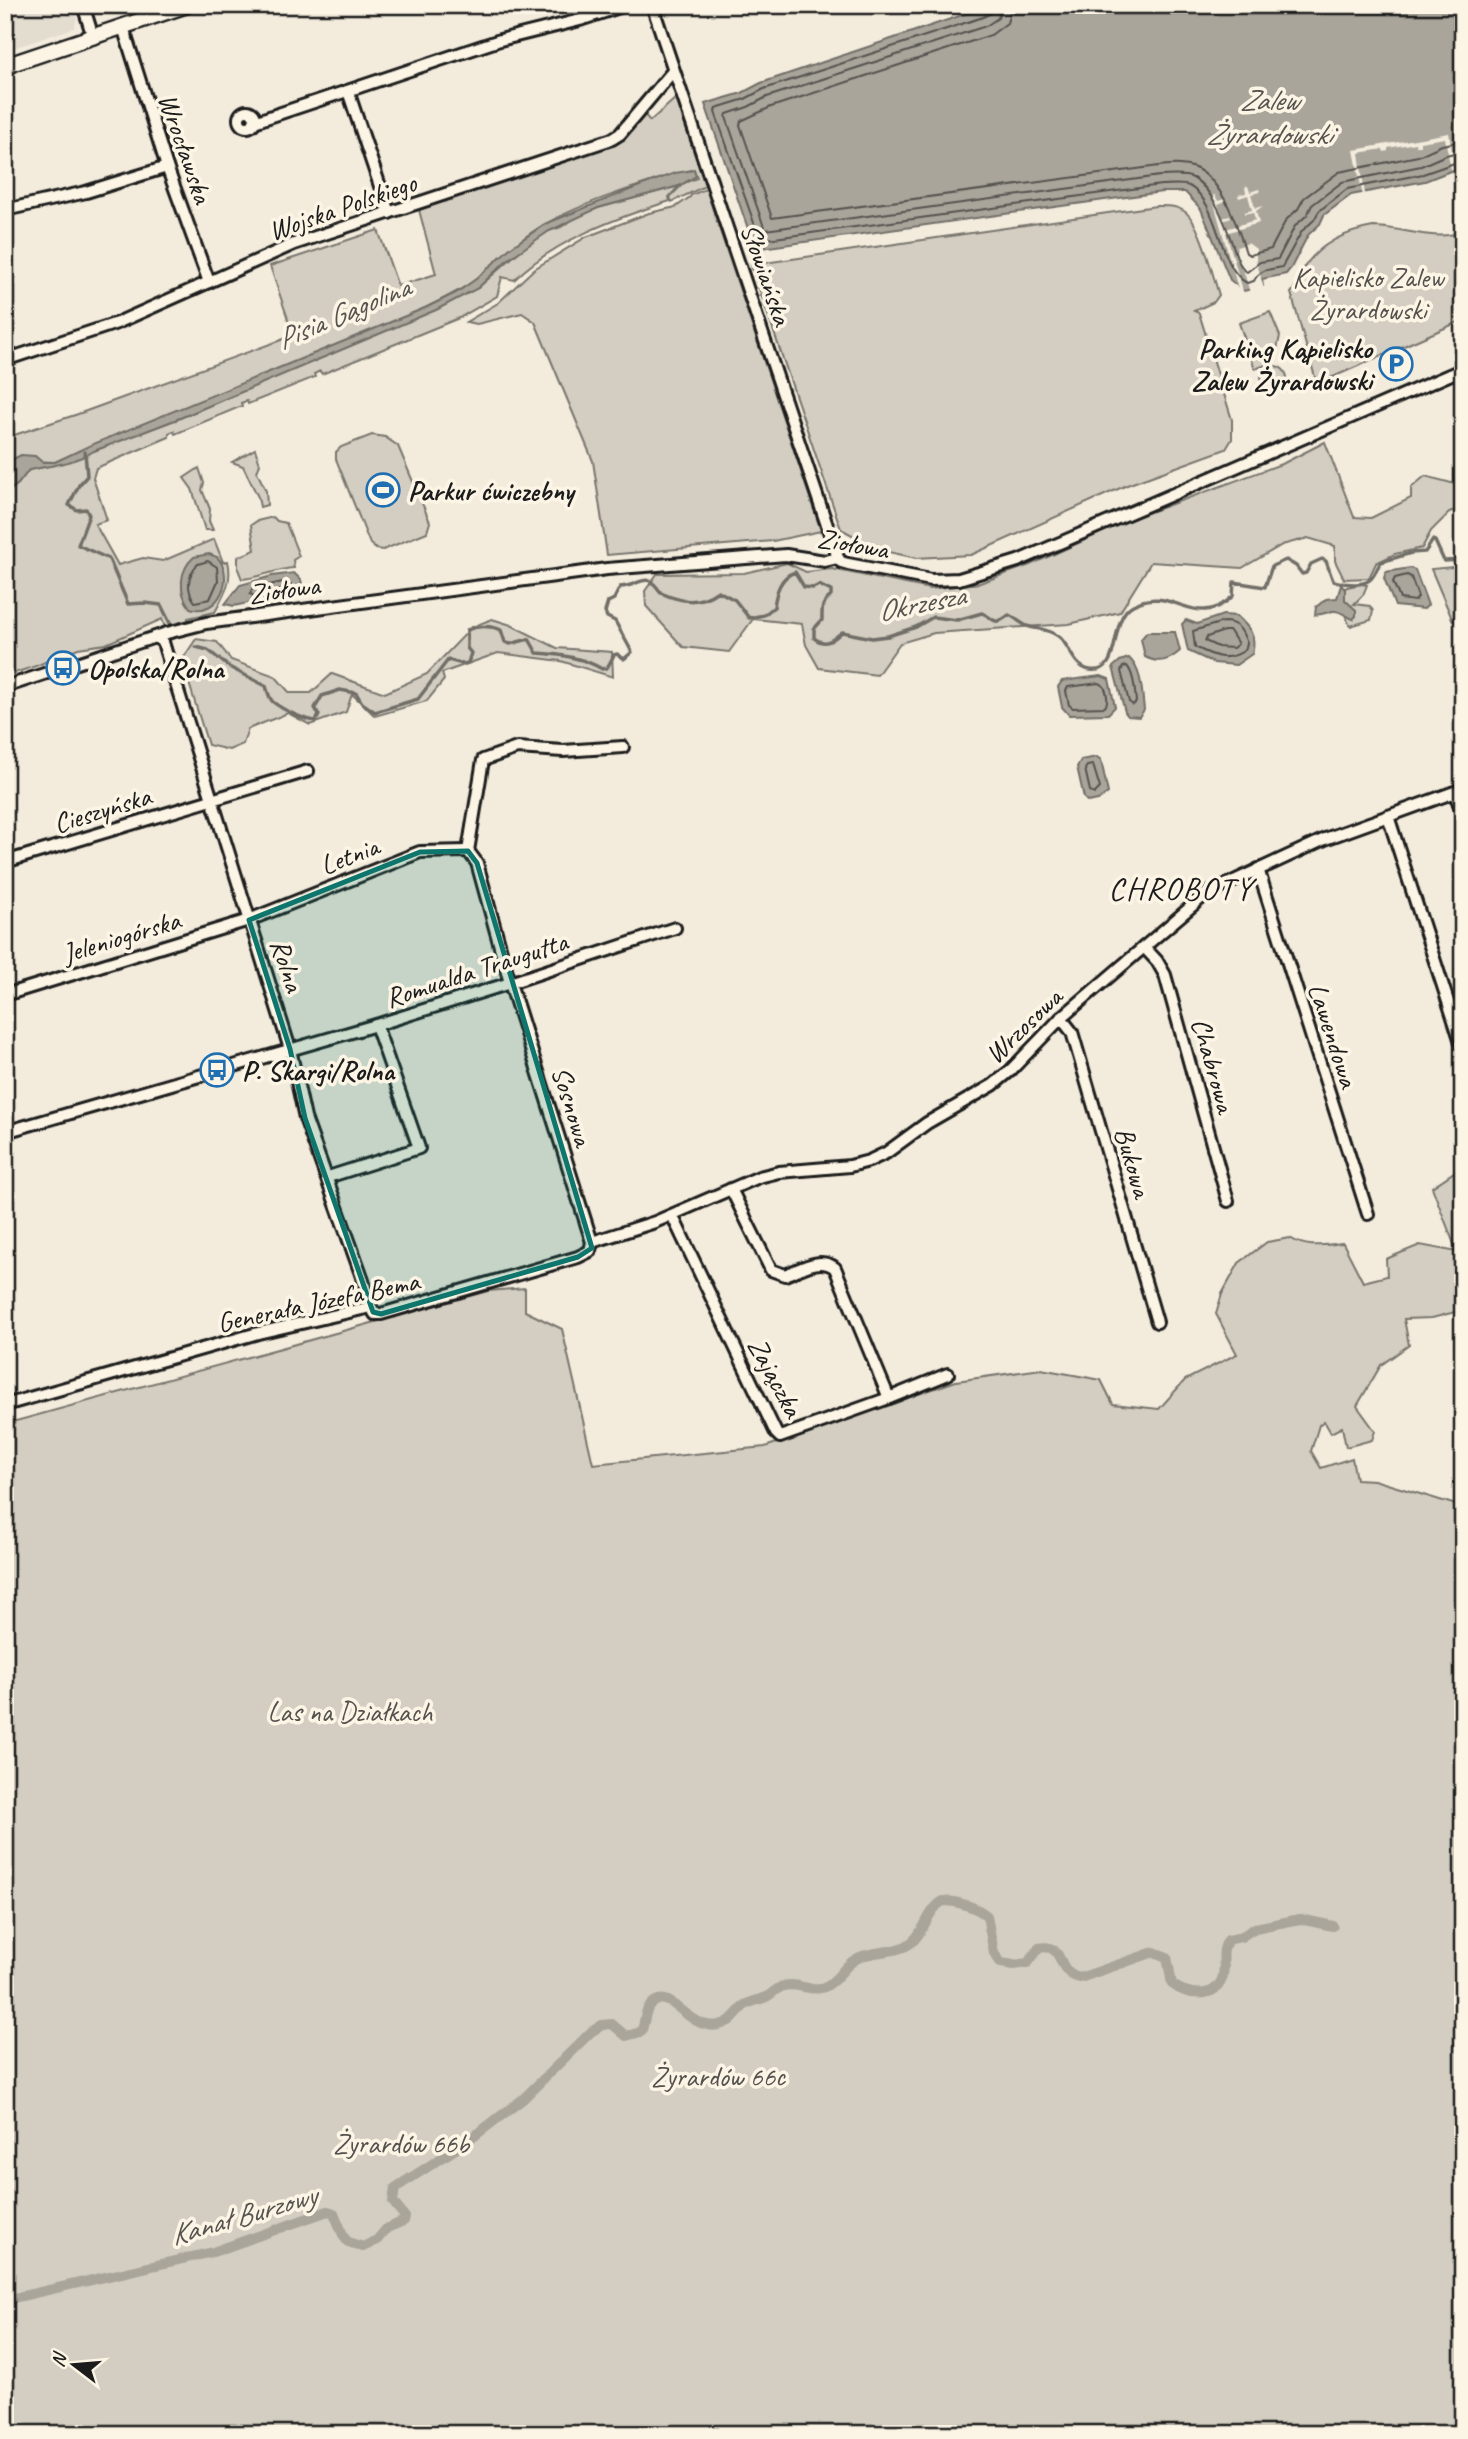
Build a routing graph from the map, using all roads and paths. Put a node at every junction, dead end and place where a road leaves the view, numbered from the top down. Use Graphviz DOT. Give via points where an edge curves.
graph roads {
  1 [pos="83,5"];
  2 [pos="187,5"];
  3 [pos="626,5"];
  4 [pos="652,5"];
  5 [pos="122,27"];
  6 [pos="93,37"];
  7 [pos="5,66"];
  8 [pos="673,71"];
  9 [pos="348,91"];
  10 [pos="254,122"];
  11 [pos="167,167"];
  12 [pos="5,210"];
  13 [pos="389,214"];
  14 [pos="209,282"];
  15 [pos="5,360"];
  16 [pos="1463,369"];
  17 [pos="838,558"];
  18 [pos="162,636"];
  19 [pos="5,687"];
  20 [pos="623,747"];
  21 [pos="308,771"];
  22 [pos="1459,790"];
  23 [pos="211,800"];
  24 [pos="1388,816"];
  25 [pos="1463,816"];
  26 [pos="468,851"];
  27 [pos="5,862"];
  28 [pos="1258,869"];
  29 [pos="249,920"];
  30 [pos="675,928"];
  31 [pos="1144,947"];
  32 [pos="510,983"];
  33 [pos="5,995"];
  34 [pos="1061,1018"];
  35 [pos="376,1025"];
  36 [pos="1462,1045"];
  37 [pos="290,1049"];
  38 [pos="5,1132"];
  39 [pos="327,1177"];
  40 [pos="731,1189"];
  41 [pos="1228,1202"];
  42 [pos="1368,1214"];
  43 [pos="672,1215"];
  44 [pos="592,1242"];
  45 [pos="371,1307"];
  46 [pos="1157,1322"];
  47 [pos="948,1374"];
  48 [pos="889,1398"];
  49 [pos="5,1405"];
  1 -- 6 [label="street"];
  2 -- 5 [label="street"];
  3 -- 9 [label="street" via="500,40"];
  4 -- 8 [label="street, Słowiańska"];
  5 -- 6 [label="street"];
  5 -- 11 [label="street, Wrocławska"];
  6 -- 7 [label="street"];
  8 -- 13 [label="street, Wojska Polskiego" via="615,137"];
  8 -- 17 [label="street, Słowiańska"];
  9 -- 10 [label="street"];
  9 -- 13 [label="street"];
  11 -- 12 [label="street"];
  11 -- 14 [label="street, Wrocławska"];
  13 -- 14 [label="street, Wojska Polskiego" via="294,244"];
  14 -- 15 [label="street, Wojska Polskiego" via="117,323"];
  16 -- 17 [label="street, Ziołowa" via="1031,555 959,579 931,580 848,564"];
  17 -- 18 [label="street, Ziołowa" via="825,561 786,555 607,569 193,625"];
  18 -- 19 [label="street, Ziołowa"];
  18 -- 23 [label="street, Rolna"];
  20 -- 26 [label="street" via="517,748 483,760"];
  21 -- 23 [label="street, Cieszyńska"];
  22 -- 24 [label="street, Wrzosowa"];
  22 -- 25 [label="street"];
  23 -- 27 [label="street, Cieszyńska"];
  23 -- 29 [label="street, Rolna"];
  24 -- 28 [label="street, Wrzosowa"];
  24 -- 36 [label="street"];
  26 -- 29 [label="street, Letnia" via="420,852"];
  26 -- 32 [label="street, Sosnowa" via="477,863"];
  28 -- 31 [label="street, Wrzosowa" via="1200,898"];
  28 -- 42 [label="street, Lawendowa"];
  29 -- 33 [label="street, Jeleniogórska"];
  29 -- 37 [label="street, Rolna"];
  30 -- 32 [label="street, Romualda Traugutta"];
  31 -- 34 [label="street, Wrzosowa"];
  31 -- 41 [label="street, Chabrowa" via="1165,975"];
  32 -- 35 [label="street, Romualda Traugutta"];
  32 -- 44 [label="street, Sosnowa"];
  34 -- 40 [label="street, Wrzosowa" via="993,1085 886,1153 850,1166 779,1172"];
  34 -- 46 [label="street, Bukowa" via="1072,1032"];
  35 -- 37 [label="street, Romualda Traugutta"];
  35 -- 39 [label="street" via="419,1148"];
  37 -- 38 [label="street, Romualda Traugutta"];
  37 -- 39 [label="street, Rolna" via="305,1118"];
  39 -- 45 [label="street, Rolna"];
  40 -- 43 [label="street, Wrzosowa"];
  40 -- 48 [label="street" via="771,1270 785,1275 819,1262 835,1268"];
  43 -- 44 [label="street, Wrzosowa"];
  43 -- 48 [label="street, Zajączka" via="780,1437"];
  44 -- 45 [label="street, Generała Józefa Bema" via="590,1251 574,1258 387,1313 375,1314"];
  45 -- 49 [label="street, Generała Józefa Bema" via="258,1333"];
  47 -- 48 [label="street, Zajączka"];
}
